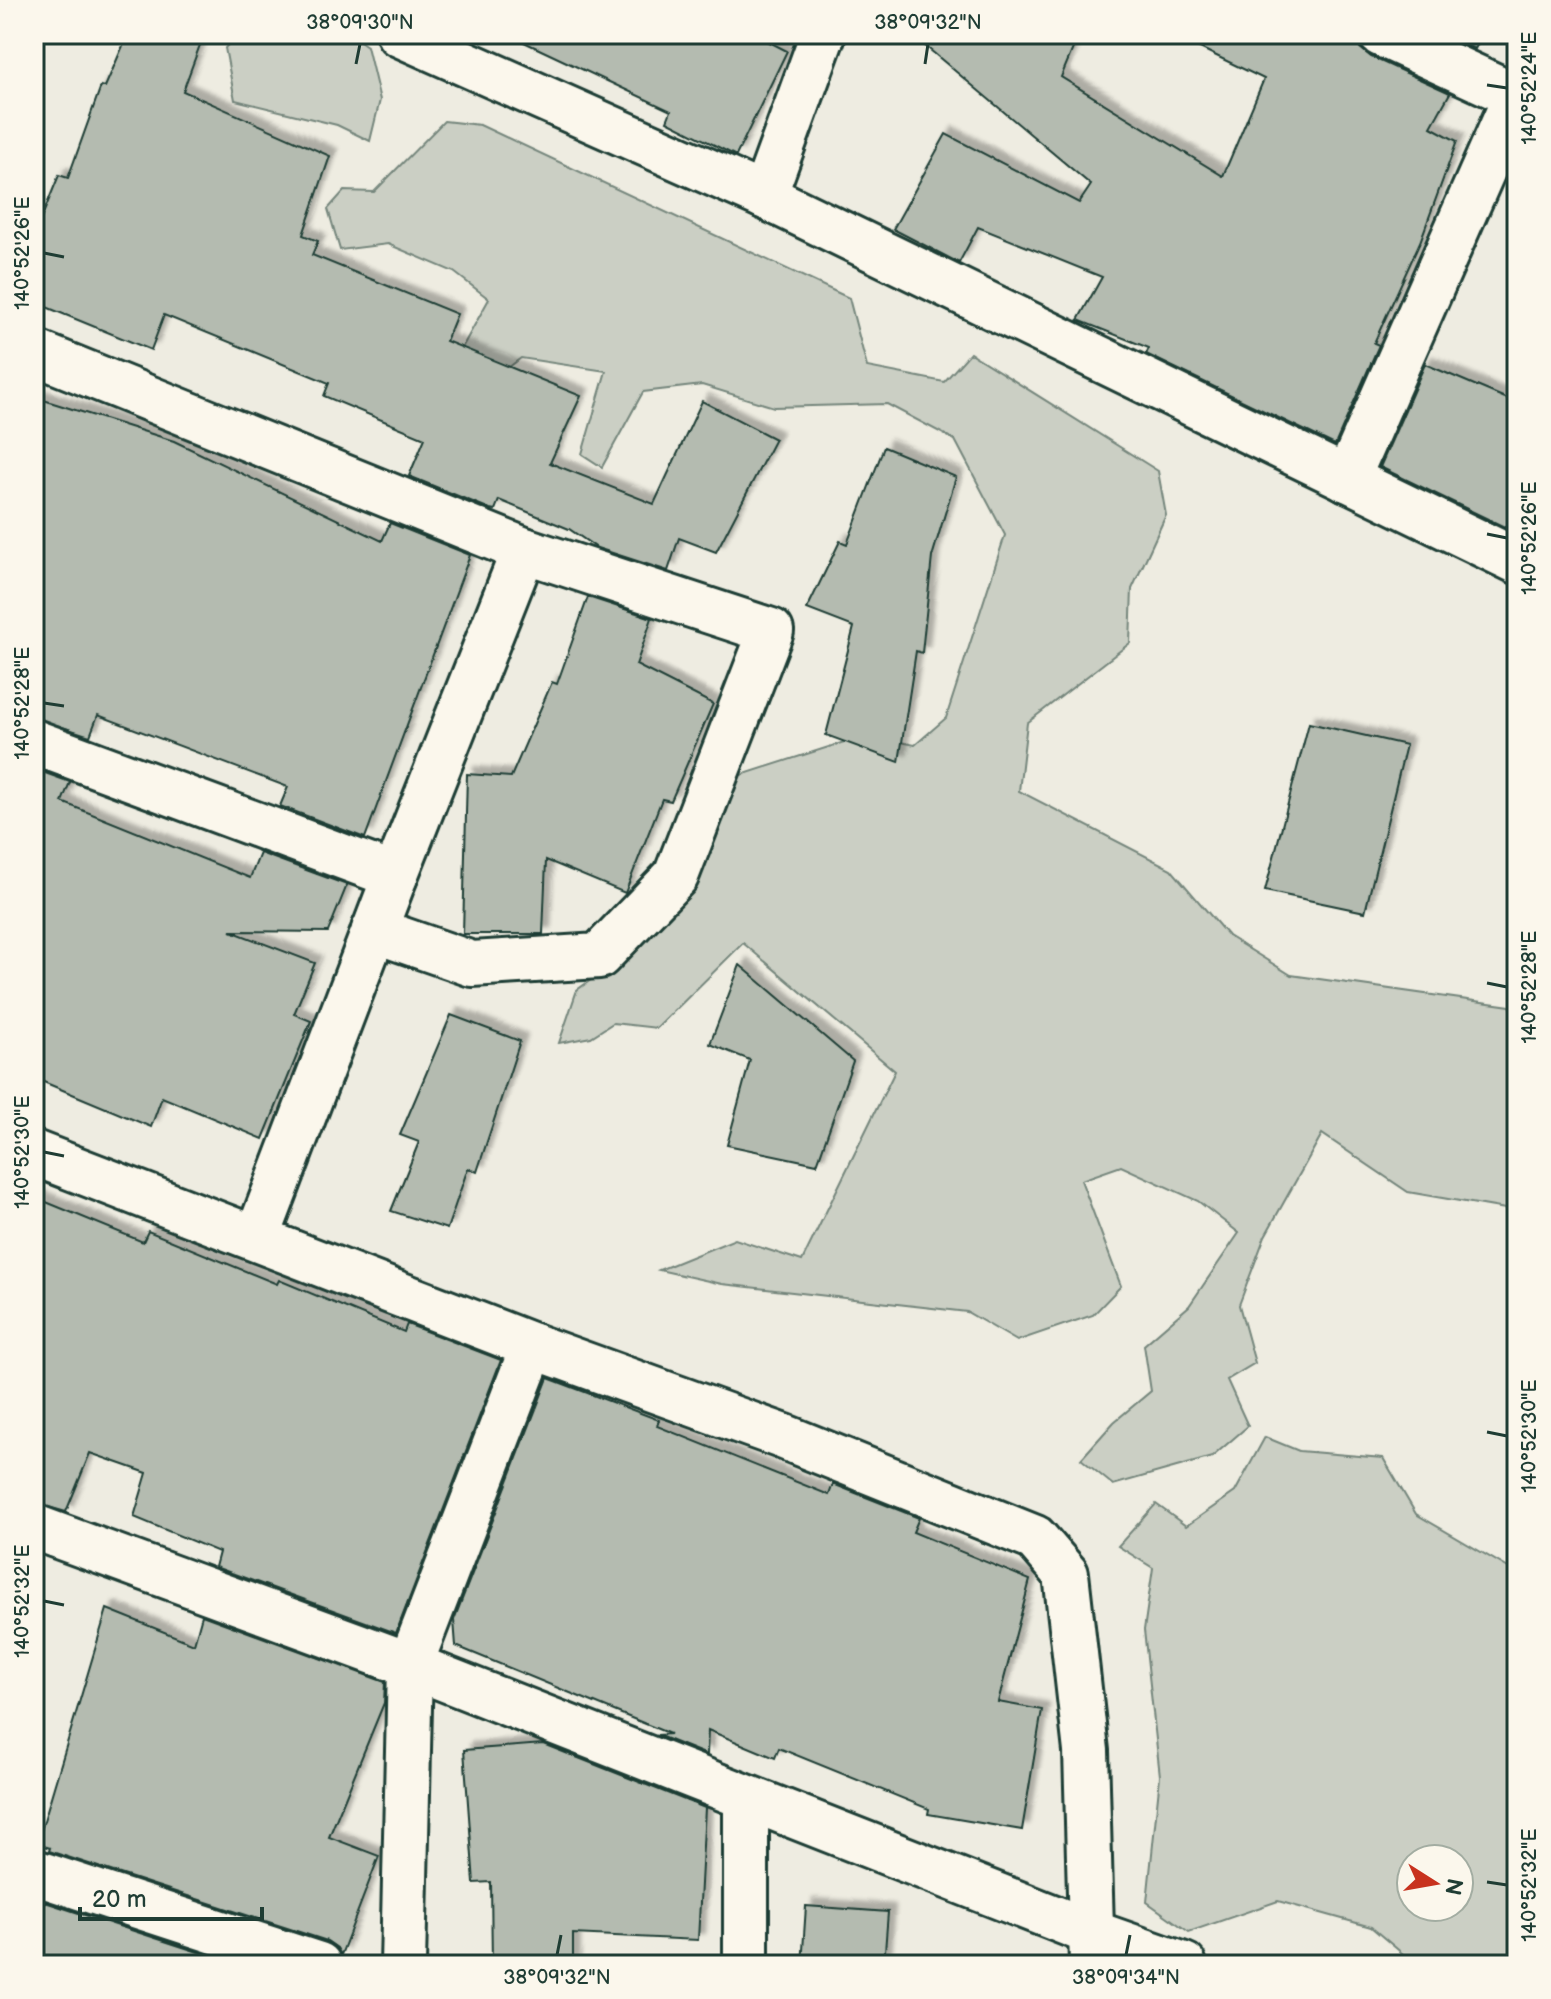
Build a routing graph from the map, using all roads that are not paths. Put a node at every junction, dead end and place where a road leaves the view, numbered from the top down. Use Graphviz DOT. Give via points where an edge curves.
graph roads {
  1 [pos="399,34"];
  2 [pos="823,34"];
  3 [pos="1381,34"];
  4 [pos="1516,94"];
  5 [pos="764,196"];
  6 [pos="34,352"];
  7 [pos="1347,479"];
  8 [pos="524,550"];
  9 [pos="1517,561"];
  10 [pos="34,742"];
  11 [pos="395,876"];
  12 [pos="374,930"];
  13 [pos="34,1153"];
  14 [pos="257,1238"];
  15 [pos="533,1346"];
  16 [pos="34,1527"];
  17 [pos="410,1665"];
  18 [pos="746,1798"];
  19 [pos="34,1872"];
  20 [pos="1091,1949"];
  21 [pos="319,1965"];
  22 [pos="403,1965"];
  23 [pos="746,1965"];
  24 [pos="1184,1965"];
  1 -- 5 [label="street"];
  2 -- 5 [label="street"];
  3 -- 4 [label="street"];
  4 -- 7 [label="street"];
  5 -- 7 [label="street"];
  6 -- 8 [label="street"];
  7 -- 9 [label="street"];
  8 -- 11 [label="street"];
  8 -- 12 [label="street" via="771,631 676,876 599,956 472,964"];
  10 -- 11 [label="street"];
  11 -- 12 [label="street"];
  12 -- 14 [label="street"];
  13 -- 14 [label="street"];
  14 -- 15 [label="street"];
  15 -- 17 [label="street"];
  15 -- 20 [label="street" via="782,1436 1035,1538 1066,1574 1086,1751"];
  16 -- 17 [label="street"];
  17 -- 18 [label="street"];
  17 -- 22 [label="street"];
  18 -- 20 [label="street"];
  18 -- 23 [label="street"];
  19 -- 21 [label="street"];
  20 -- 24 [label="street"];
}
